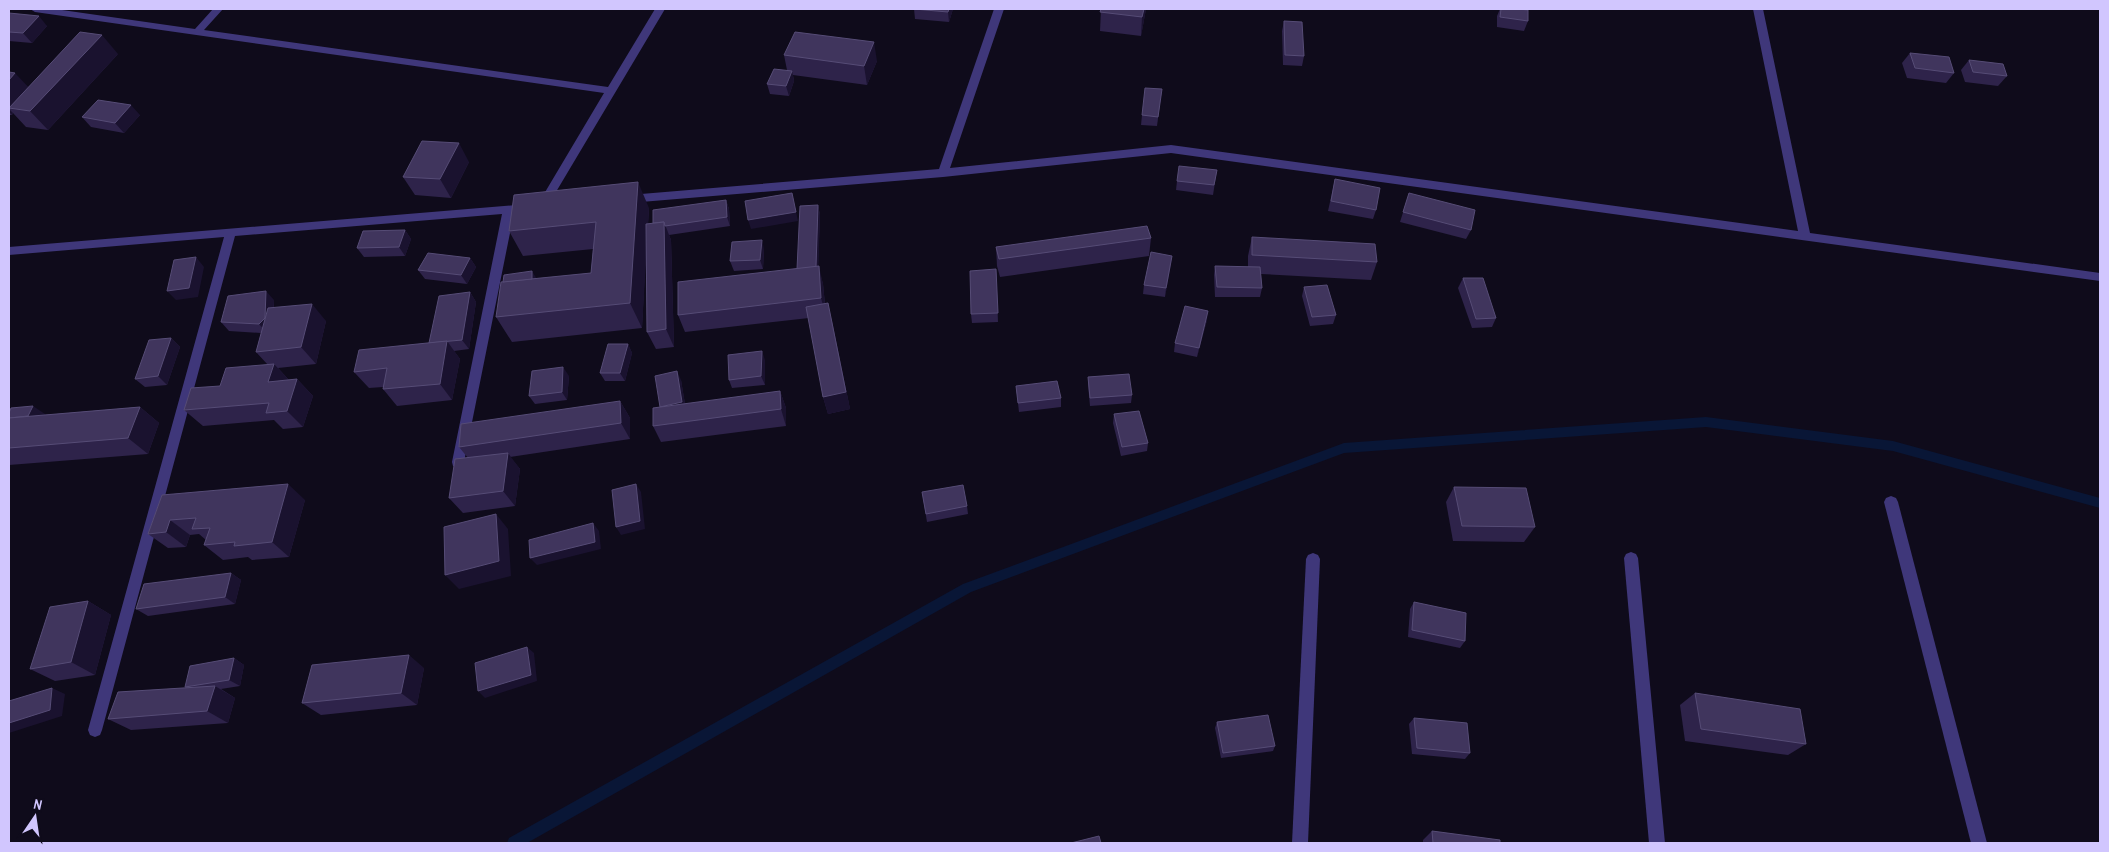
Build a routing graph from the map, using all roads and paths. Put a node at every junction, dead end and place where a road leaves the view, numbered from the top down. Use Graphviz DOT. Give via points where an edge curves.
graph roads {
  1 [pos="35,9"];
  2 [pos="218,9"];
  3 [pos="660,9"];
  4 [pos="999,9"];
  5 [pos="1758,9"];
  6 [pos="197,32"];
  7 [pos="611,91"];
  8 [pos="943,173"];
  9 [pos="620,200"];
  10 [pos="509,209"];
  11 [pos="231,232"];
  12 [pos="1805,236"];
  13 [pos="9,250"];
  14 [pos="2100,277"];
  15 [pos="458,462"];
  16 [pos="1890,502"];
  17 [pos="1631,558"];
  18 [pos="1313,559"];
  19 [pos="95,730"];
  20 [pos="1300,843"];
  21 [pos="1657,843"];
  22 [pos="1980,843"];
  1 -- 6 [label="street"];
  2 -- 6 [label="street"];
  3 -- 7 [label="street"];
  4 -- 8 [label="street"];
  5 -- 12 [label="street"];
  6 -- 7 [label="street"];
  7 -- 10 [label="street" via="547,206"];
  8 -- 9 [label="street"];
  8 -- 12 [label="street" via="1171,149"];
  10 -- 11 [label="street"];
  10 -- 15 [label="street"];
  11 -- 13 [label="street"];
  11 -- 19 [label="street"];
  12 -- 14 [label="street"];
  16 -- 22 [label="street"];
  17 -- 21 [label="street"];
  18 -- 20 [label="street"];
}
